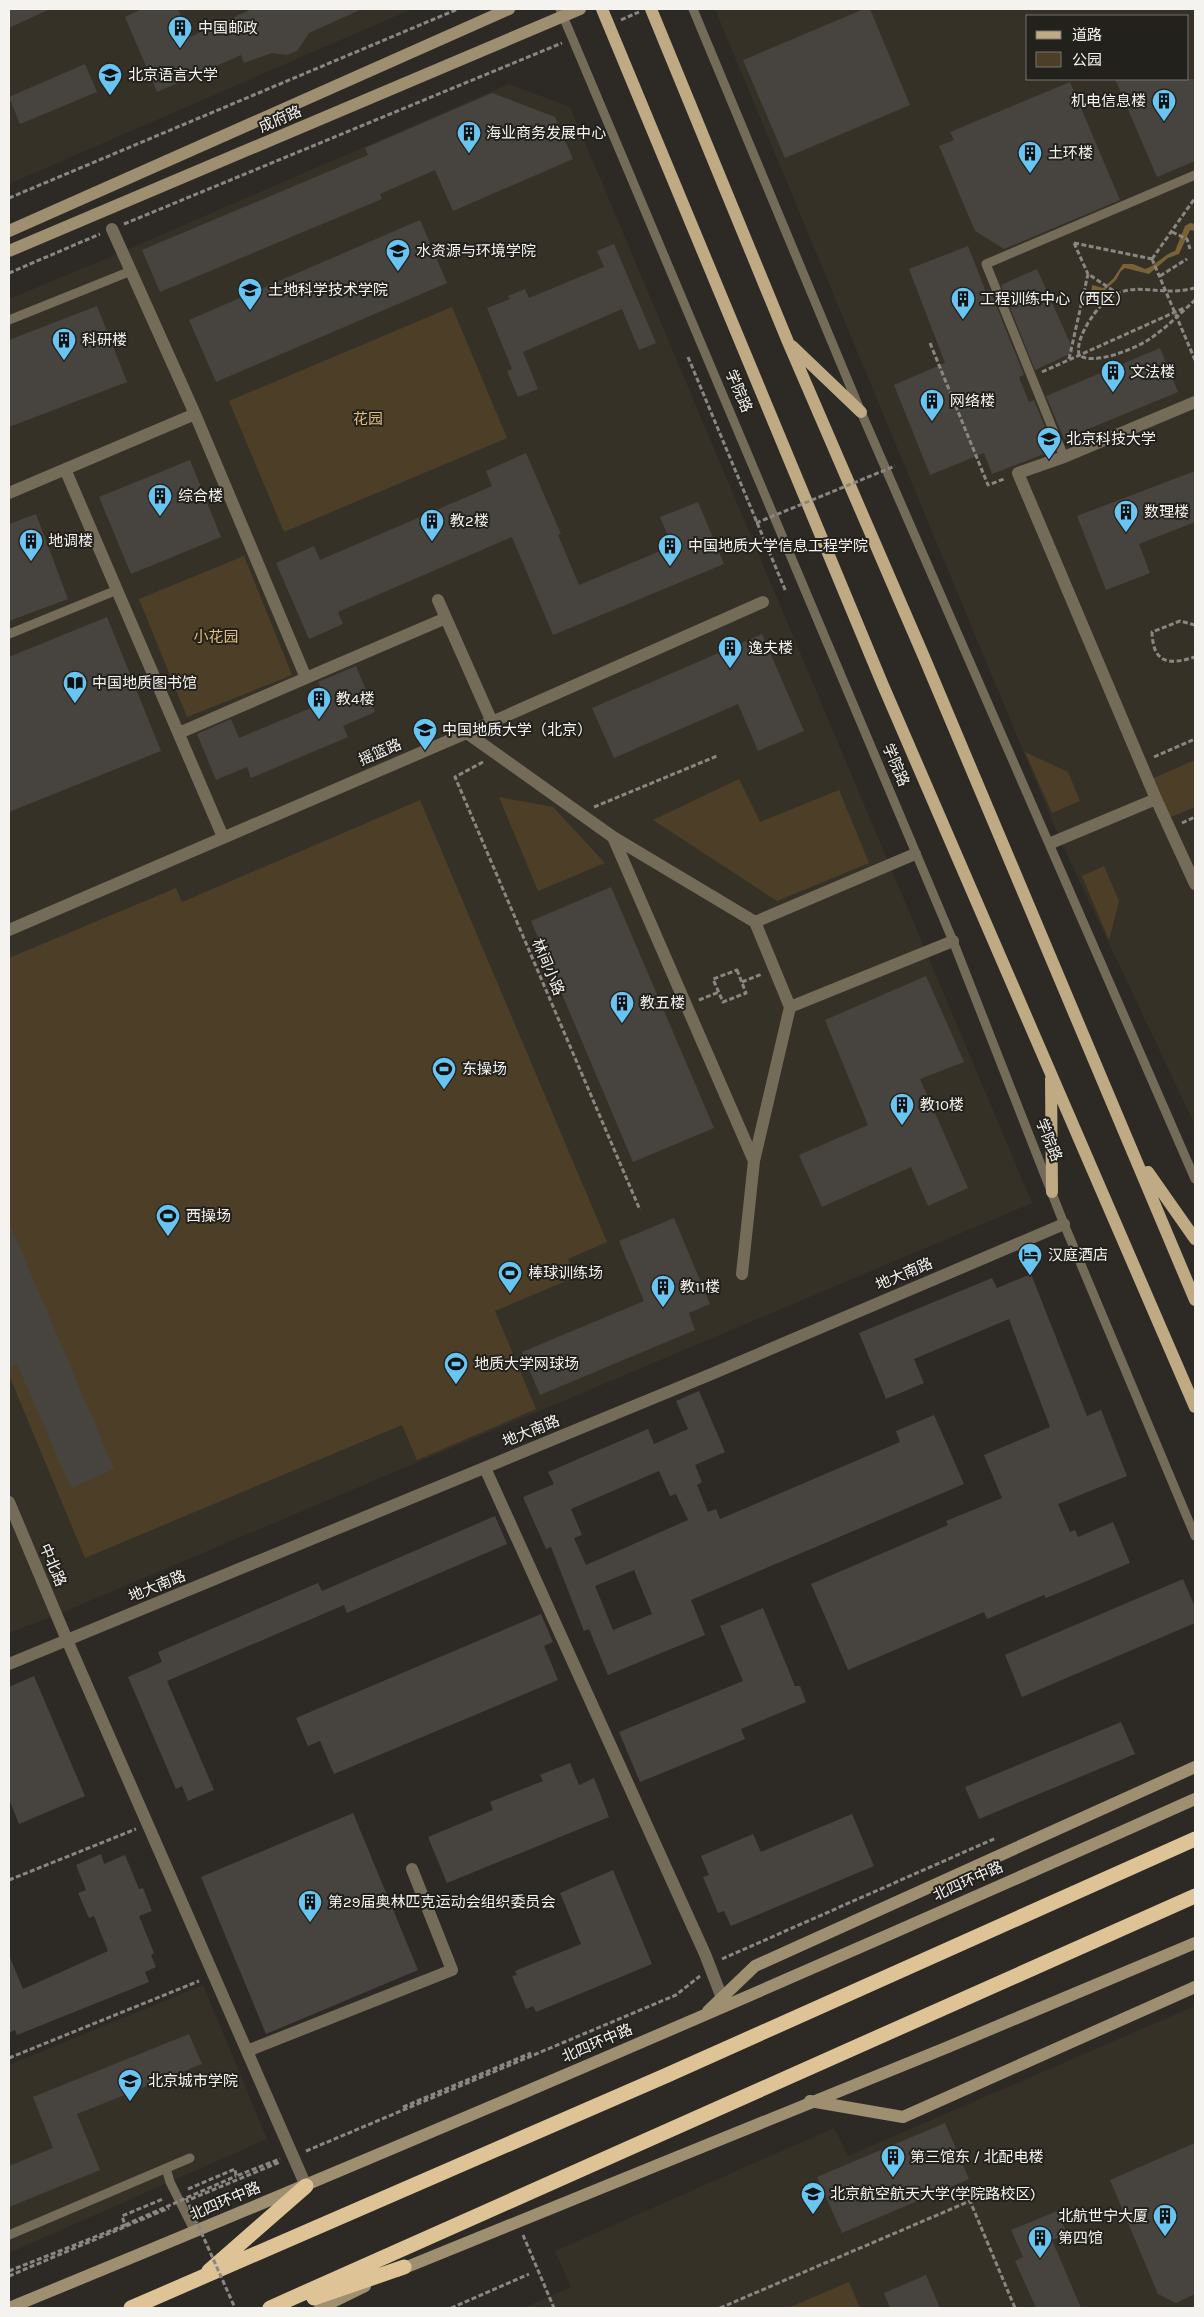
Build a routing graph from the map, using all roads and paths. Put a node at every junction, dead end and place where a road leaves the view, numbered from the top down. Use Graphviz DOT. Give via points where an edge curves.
graph roads {
  1 [pos="458,9"];
  2 [pos="509,9"];
  3 [pos="580,9"];
  4 [pos="602,9"];
  5 [pos="647,9"];
  6 [pos="651,9"];
  7 [pos="693,9"];
  8 [pos="562,12"];
  9 [pos="607,26"];
  10 [pos="573,38"];
  11 [pos="1195,175"];
  12 [pos="9,198"];
  13 [pos="1195,198"];
  14 [pos="112,229"];
  15 [pos="1068,230"];
  16 [pos="9,231"];
  17 [pos="1172,232"];
  18 [pos="1074,243"];
  19 [pos="1190,249"];
  20 [pos="9,251"];
  21 [pos="1152,259"];
  22 [pos="1186,259"];
  23 [pos="131,271"];
  24 [pos="9,273"];
  25 [pos="1088,274"];
  26 [pos="1160,276"];
  27 [pos="1195,288"];
  28 [pos="1166,290"];
  29 [pos="1117,293"];
  30 [pos="1195,302"];
  31 [pos="1177,314"];
  32 [pos="9,320"];
  33 [pos="788,342"];
  34 [pos="930,343"];
  35 [pos="1079,356"];
  36 [pos="688,357"];
  37 [pos="1069,360"];
  38 [pos="1195,360"];
  39 [pos="1032,377"];
  40 [pos="1195,402"];
  41 [pos="861,412"];
  42 [pos="195,414"];
  43 [pos="1064,456"];
  44 [pos="895,466"];
  45 [pos="66,470"];
  46 [pos="1018,473"];
  47 [pos="9,493"];
  48 [pos="756,523"];
  49 [pos="117,590"];
  50 [pos="786,592"];
  51 [pos="438,600"];
  52 [pos="763,602"];
  53 [pos="446,618"];
  54 [pos="1195,625"];
  55 [pos="9,634"];
  56 [pos="1195,658"];
  57 [pos="306,678"];
  58 [pos="492,722"];
  59 [pos="179,733"];
  60 [pos="466,733"];
  61 [pos="1195,739"];
  62 [pos="497,755"];
  63 [pos="717,756"];
  64 [pos="1142,762"];
  65 [pos="1156,799"];
  66 [pos="580,813"];
  67 [pos="223,836"];
  68 [pos="613,837"];
  69 [pos="1050,843"];
  70 [pos="915,854"];
  71 [pos="1195,884"];
  72 [pos="755,922"];
  73 [pos="9,930"];
  74 [pos="953,941"];
  75 [pos="774,968"];
  76 [pos="742,982"];
  77 [pos="719,992"];
  78 [pos="686,1006"];
  79 [pos="790,1007"];
  80 [pos="1051,1071"];
  81 [pos="1135,1154"];
  82 [pos="754,1161"];
  83 [pos="1195,1180"];
  84 [pos="1052,1192"];
  85 [pos="640,1210"];
  86 [pos="1064,1224"];
  87 [pos="1195,1238"];
  88 [pos="742,1274"];
  89 [pos="1195,1300"];
  90 [pos="1195,1407"];
  91 [pos="485,1468"];
  92 [pos="9,1502"];
  93 [pos="1195,1536"];
  94 [pos="67,1640"];
  95 [pos="9,1664"];
  96 [pos="1195,1767"];
  97 [pos="1195,1799"];
  98 [pos="147,1824"];
  99 [pos="1004,1835"];
  100 [pos="1195,1839"];
  101 [pos="412,1869"];
  102 [pos="9,1880"];
  103 [pos="1195,1896"];
  104 [pos="1195,1943"];
  105 [pos="710,1968"];
  106 [pos="204,1979"];
  107 [pos="1195,1987"];
  108 [pos="722,1998"];
  109 [pos="703,2017"];
  110 [pos="247,2051"];
  111 [pos="532,2053"];
  112 [pos="9,2058"];
  113 [pos="810,2101"];
  114 [pos="275,2150"];
  115 [pos="293,2155"];
  116 [pos="190,2158"];
  117 [pos="279,2159"];
  118 [pos="166,2168"];
  119 [pos="306,2186"];
  120 [pos="183,2200"];
  121 [pos="518,2224"];
  122 [pos="195,2232"];
  123 [pos="9,2235"];
  124 [pos="404,2267"];
  125 [pos="9,2271"];
  126 [pos="529,2274"];
  127 [pos="9,2276"];
  128 [pos="198,2281"];
  129 [pos="9,2308"];
  130 [pos="131,2308"];
  131 [pos="234,2308"];
  132 [pos="270,2308"];
  133 [pos="284,2308"];
  134 [pos="320,2308"];
  135 [pos="452,2308"];
  136 [pos="554,2308"];
  137 [pos="720,2308"];
  138 [pos="1015,2308"];
  1 -- 12 [label="path"];
  2 -- 16 [label="street, 成府路"];
  3 -- 8 [label="street, 成府路"];
  4 -- 9 [label="main road, 学院路"];
  5 -- 9 [label="path"];
  6 -- 33 [label="main road"];
  7 -- 41 [label="lane"];
  8 -- 10 [label="lane, 学院路"];
  8 -- 20 [label="street, 成府路"];
  9 -- 80 [label="main road, 学院路" via="882,683"];
  10 -- 14 [label="path"];
  10 -- 70 [label="lane, 学院路"];
  11 -- 15 [label="lane"];
  13 -- 17 [label="path"];
  14 -- 23 [label="street"];
  14 -- 24 [label="path"];
  15 -- 18 [label="path"];
  15 -- 39 [label="lane" via="986,264"];
  17 -- 19 [label="path" via="1187,239"];
  17 -- 21 [label="path"];
  18 -- 21 [label="path"];
  18 -- 25 [label="path"];
  21 -- 26 [label="path"];
  22 -- 26 [label="path"];
  23 -- 32 [label="lane"];
  23 -- 42 [label="street"];
  25 -- 29 [label="path"];
  25 -- 37 [label="path"];
  26 -- 28 [label="path"];
  27 -- 28 [label="path" via="1180,292"];
  28 -- 29 [label="path" via="1143,288"];
  28 -- 31 [label="path"];
  29 -- 35 [label="path" via="1104,304 1082,334"];
  30 -- 31 [label="path"];
  31 -- 35 [label="path"];
  31 -- 35 [label="path" via="1147,341 1096,360 1085,360"];
  31 -- 38 [label="path"];
  33 -- 41 [label="main road"];
  33 -- 81 [label="main road"];
  34 -- 46 [label="path" via="988,485"];
  35 -- 37 [label="path"];
  36 -- 48 [label="path"];
  37 -- 39 [label="path"];
  39 -- 43 [label="lane"];
  40 -- 43 [label="street"];
  41 -- 69 [label="lane"];
  42 -- 45 [label="street"];
  42 -- 57 [label="street"];
  43 -- 46 [label="street"];
  44 -- 48 [label="path, bridge"];
  45 -- 47 [label="street"];
  45 -- 49 [label="street"];
  46 -- 64 [label="street"];
  48 -- 50 [label="path"];
  49 -- 55 [label="lane"];
  49 -- 59 [label="street"];
  51 -- 53 [label="street"];
  52 -- 58 [label="street, 摇篮路"];
  53 -- 57 [label="street"];
  53 -- 58 [label="street"];
  54 -- 56 [label="path" via="1180,621 1152,632 1153,645 1160,658 1172,663"];
  57 -- 59 [label="street"];
  58 -- 60 [label="street, 摇篮路"];
  59 -- 67 [label="street"];
  60 -- 62 [label="street"];
  60 -- 67 [label="street, 摇篮路"];
  61 -- 64 [label="path"];
  62 -- 66 [label="street"];
  62 -- 85 [label="path, 林间小路" via="455,777"];
  63 -- 66 [label="path"];
  64 -- 65 [label="street"];
  65 -- 69 [label="street"];
  65 -- 71 [label="street"];
  66 -- 68 [label="street"];
  67 -- 73 [label="street, 摇篮路"];
  68 -- 72 [label="street"];
  68 -- 78 [label="street"];
  69 -- 83 [label="lane"];
  70 -- 72 [label="street"];
  70 -- 74 [label="lane, 学院路"];
  72 -- 75 [label="street"];
  74 -- 79 [label="street"];
  74 -- 84 [label="lane, 学院路"];
  75 -- 76 [label="path"];
  75 -- 79 [label="street"];
  76 -- 77 [label="path" via="746,992 723,1002"];
  76 -- 77 [label="path" via="737,970 713,980"];
  77 -- 78 [label="path"];
  78 -- 82 [label="street"];
  79 -- 82 [label="street"];
  80 -- 84 [label="main road"];
  80 -- 90 [label="main road, 学院路"];
  81 -- 87 [label="main road"];
  81 -- 89 [label="main road"];
  82 -- 88 [label="street"];
  84 -- 86 [label="lane, 学院路"];
  86 -- 91 [label="street, 地大南路"];
  86 -- 93 [label="lane, 学院路"];
  91 -- 94 [label="street, 地大南路"];
  91 -- 105 [label="street"];
  92 -- 94 [label="street, 中北路"];
  94 -- 95 [label="street, 地大南路"];
  94 -- 98 [label="street, 中北路"];
  96 -- 108 [label="street" via="755,1966"];
  97 -- 109 [label="street, 北四环中路"];
  98 -- 102 [label="path"];
  98 -- 110 [label="street, 中北路"];
  99 -- 105 [label="path" via="720,1960"];
  100 -- 128 [label="highway"];
  101 -- 110 [label="street" via="452,1970"];
  103 -- 132 [label="highway"];
  104 -- 113 [label="street"];
  105 -- 108 [label="street"];
  105 -- 115 [label="path" via="676,1995"];
  106 -- 112 [label="path"];
  107 -- 113 [label="street" via="903,2117"];
  108 -- 109 [label="street"];
  109 -- 119 [label="street, 北四环中路"];
  110 -- 115 [label="street, 中北路"];
  111 -- 115 [label="path"];
  113 -- 121 [label="street"];
  114 -- 117 [label="path"];
  115 -- 117 [label="path"];
  115 -- 119 [label="street, 中北路"];
  115 -- 120 [label="path"];
  116 -- 118 [label="lane"];
  117 -- 120 [label="path, bridge"];
  118 -- 120 [label="lane"];
  118 -- 123 [label="lane"];
  119 -- 122 [label="street, 北四环中路"];
  119 -- 128 [label="highway"];
  120 -- 122 [label="lane"];
  120 -- 125 [label="path, bridge"];
  120 -- 127 [label="path"];
  120 -- 131 [label="path, bridge"];
  121 -- 124 [label="street"];
  121 -- 136 [label="path"];
  122 -- 129 [label="street, 北四环中路"];
  124 -- 133 [label="highway"];
  124 -- 134 [label="street"];
  126 -- 135 [label="path"];
  128 -- 130 [label="highway"];
  137 -- 138 [label="path" via="970,2201"];
}
